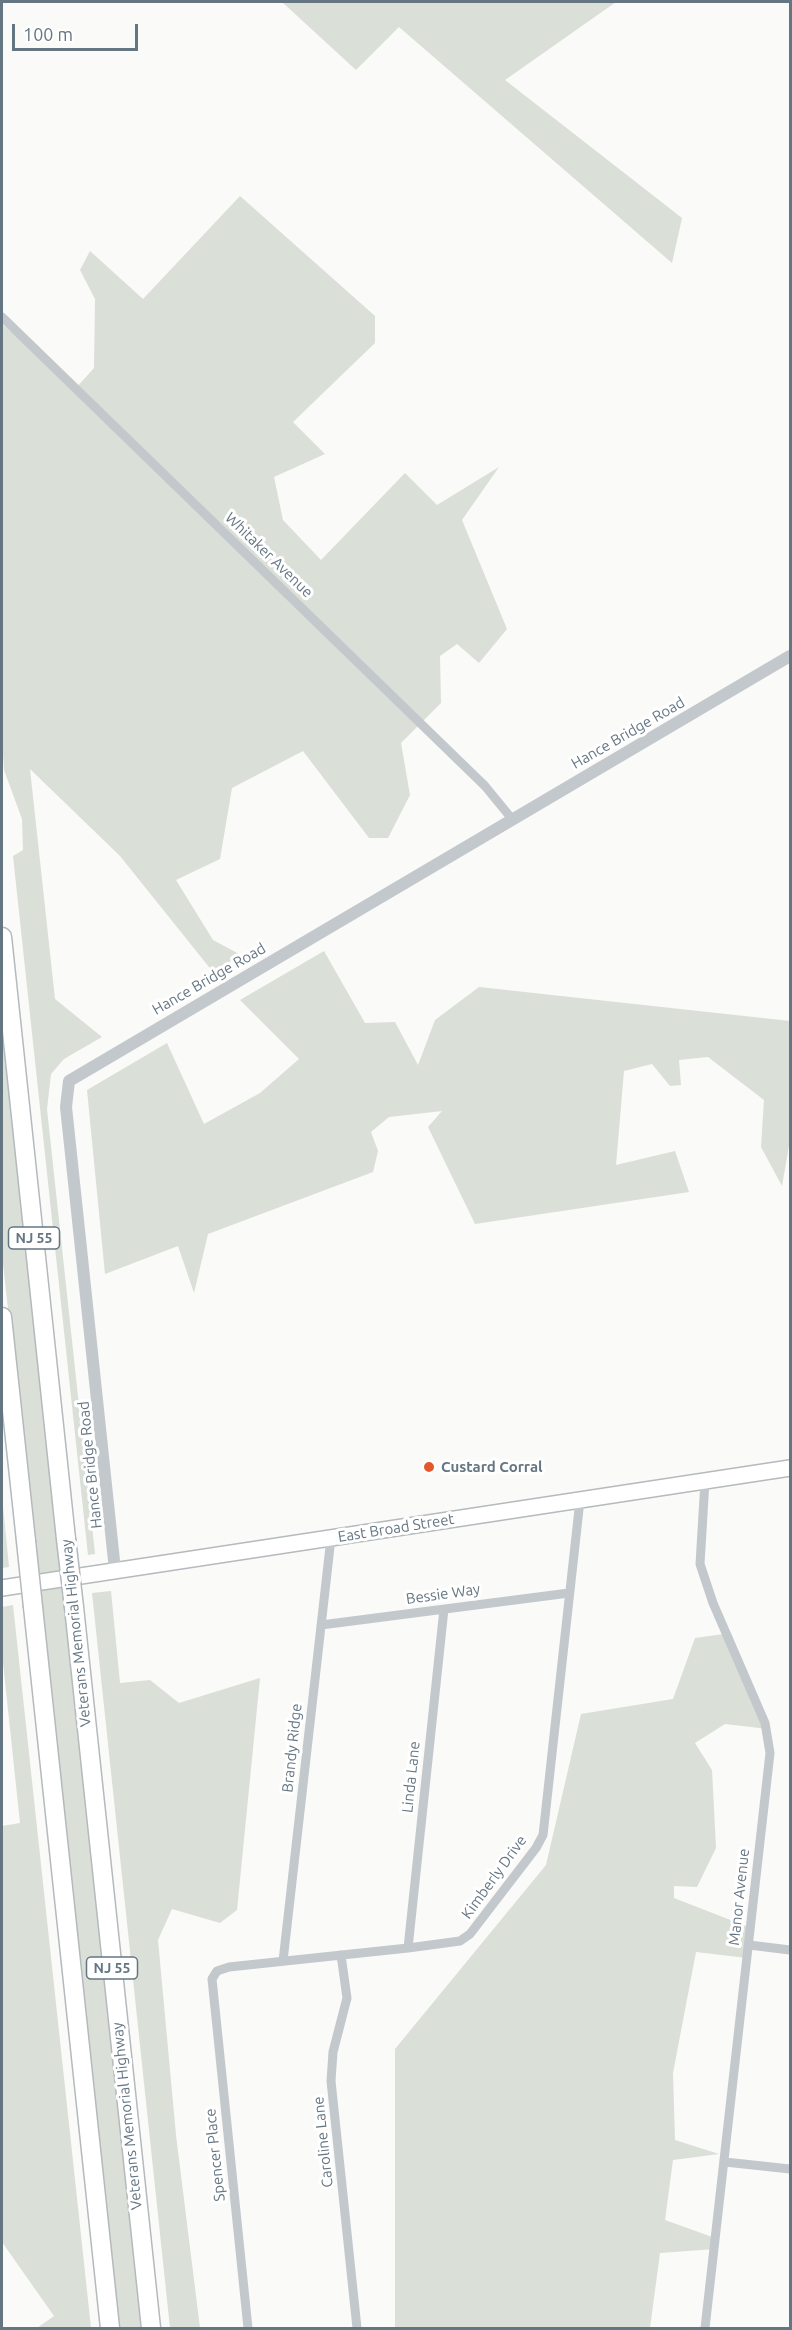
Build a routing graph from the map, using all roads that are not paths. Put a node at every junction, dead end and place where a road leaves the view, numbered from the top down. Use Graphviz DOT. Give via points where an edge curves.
graph roads {
  1 [pos="2,316"];
  2 [pos="790,656"];
  3 [pos="512,819"];
  4 [pos="2,937"];
  5 [pos="2,1317"];
  6 [pos="790,1468"];
  7 [pos="705,1481"];
  8 [pos="580,1500"];
  9 [pos="331,1538"];
  10 [pos="115,1570"];
  11 [pos="2,1588"];
  12 [pos="569,1593"];
  13 [pos="444,1609"];
  14 [pos="321,1625"];
  15 [pos="749,1945"];
  16 [pos="408,1948"];
  17 [pos="790,1950"];
  18 [pos="340,1955"];
  19 [pos="283,1961"];
  20 [pos="212,1979"];
  21 [pos="725,2162"];
  22 [pos="790,2169"];
  23 [pos="110,2328"];
  24 [pos="150,2328"];
  25 [pos="248,2328"];
  26 [pos="357,2328"];
  27 [pos="705,2328"];
  1 -- 3 [label="street, Whitaker Avenue" via="485,786"];
  2 -- 3 [label="street, Hance Bridge Road"];
  3 -- 10 [label="street, Hance Bridge Road" via="69,1080 66,1107"];
  4 -- 24 [label="highway, Veterans Memorial Highway / NJ 55, bridge"];
  5 -- 23 [label="highway, NJ 55, bridge"];
  6 -- 7 [label="main road, East Broad Street"];
  7 -- 8 [label="main road, East Broad Street"];
  7 -- 15 [label="street, Manor Avenue" via="700,1564 770,1741"];
  8 -- 9 [label="main road, East Broad Street"];
  8 -- 12 [label="street, Kimberly Drive"];
  9 -- 10 [label="main road, East Broad Street"];
  9 -- 14 [label="street, Brandy Ridge"];
  10 -- 11 [label="main road, East Broad Street"];
  12 -- 13 [label="street, Bessie Way"];
  12 -- 16 [label="street, Kimberly Drive" via="543,1835 470,1934 460,1941"];
  13 -- 14 [label="street, Bessie Way"];
  13 -- 16 [label="street, Linda Lane"];
  14 -- 19 [label="street, Brandy Ridge"];
  15 -- 17 [label="street"];
  15 -- 21 [label="street, Manor Avenue"];
  16 -- 18 [label="street, Kimberly Drive"];
  18 -- 19 [label="street, Kimberly Drive"];
  18 -- 26 [label="street, Caroline Lane" via="346,1998 333,2052 331,2081"];
  19 -- 20 [label="street, Kimberly Drive" via="229,1967 218,1971"];
  20 -- 25 [label="street, Spencer Place"];
  21 -- 22 [label="street"];
  21 -- 27 [label="street, Manor Avenue"];
}
